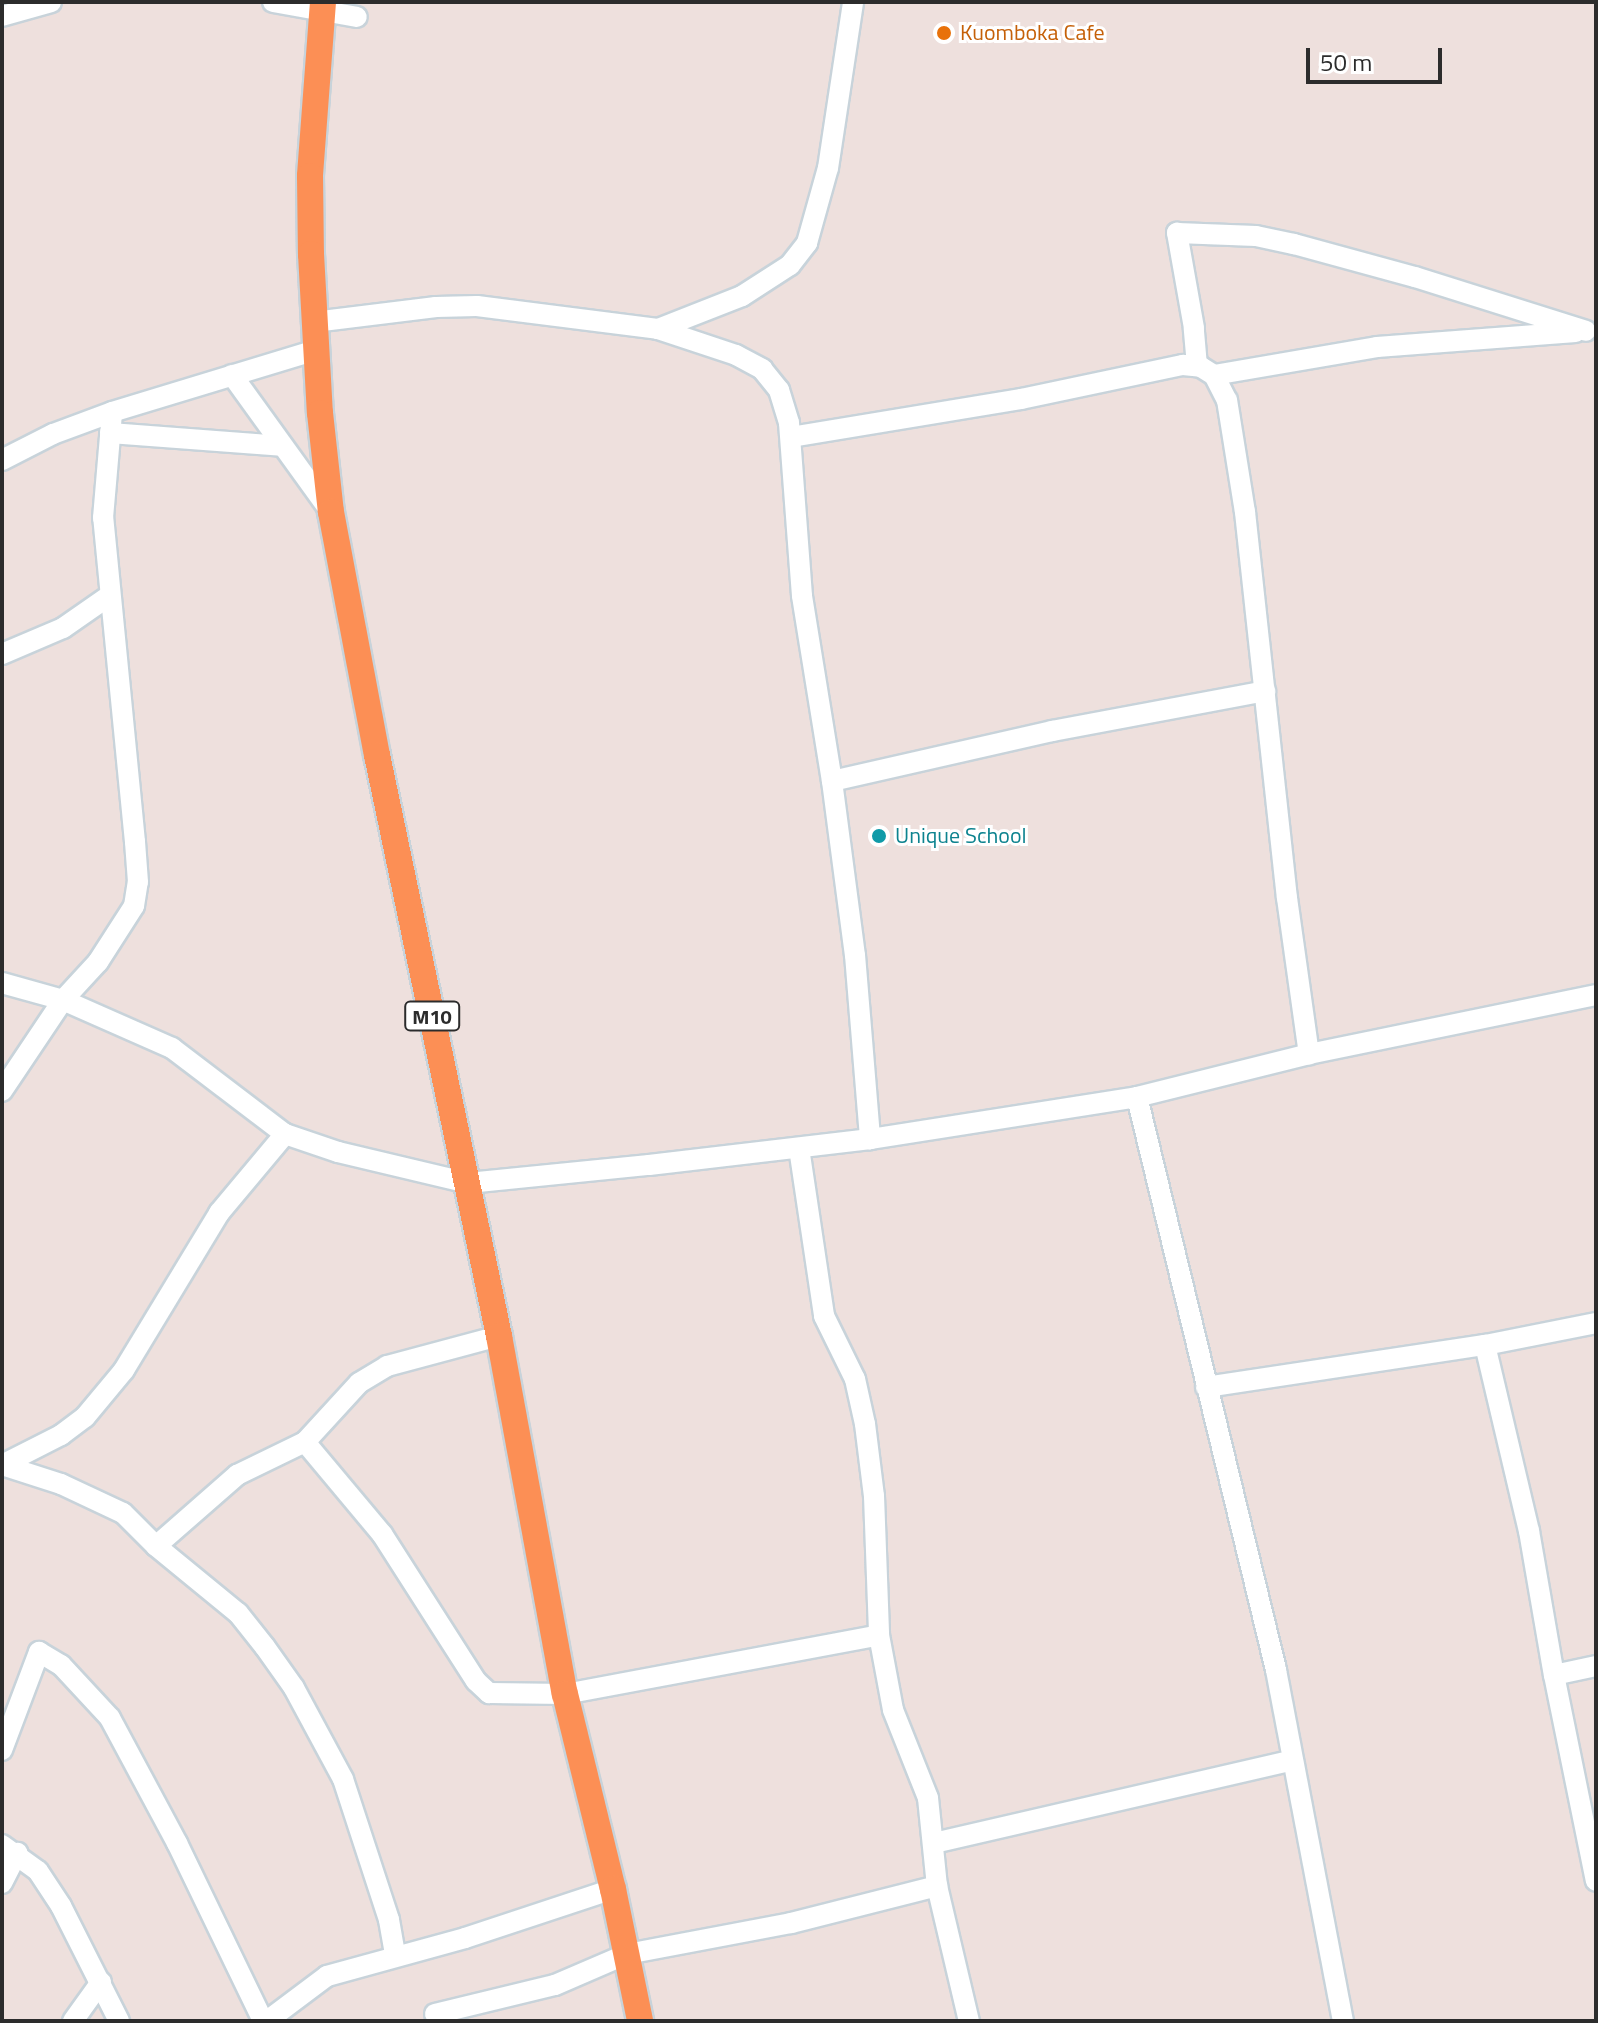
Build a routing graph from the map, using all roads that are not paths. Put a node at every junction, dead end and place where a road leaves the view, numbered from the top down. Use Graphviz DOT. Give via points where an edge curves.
graph roads {
  1 [pos="51,2"];
  2 [pos="273,2"];
  3 [pos="853,2"];
  4 [pos="323,7"];
  5 [pos="2,16"];
  6 [pos="357,17"];
  7 [pos="314,322"];
  8 [pos="658,329"];
  9 [pos="1591,332"];
  10 [pos="316,350"];
  11 [pos="1205,370"];
  12 [pos="232,375"];
  13 [pos="112,412"];
  14 [pos="110,433"];
  15 [pos="791,437"];
  16 [pos="282,446"];
  17 [pos="2,460"];
  18 [pos="331,512"];
  19 [pos="109,596"];
  20 [pos="2,654"];
  21 [pos="1265,691"];
  22 [pos="832,781"];
  23 [pos="2,983"];
  24 [pos="1596,995"];
  25 [pos="63,1000"];
  26 [pos="1309,1054"];
  27 [pos="2,1091"];
  28 [pos="1137,1097"];
  29 [pos="285,1134"];
  30 [pos="870,1139"];
  31 [pos="799,1148"];
  32 [pos="468,1183"];
  33 [pos="1596,1323"];
  34 [pos="499,1336"];
  35 [pos="1485,1345"];
  36 [pos="1206,1387"];
  37 [pos="305,1442"];
  38 [pos="2,1465"];
  39 [pos="156,1546"];
  40 [pos="879,1635"];
  41 [pos="1596,1666"];
  42 [pos="1554,1675"];
  43 [pos="565,1694"];
  44 [pos="2,1750"];
  45 [pos="1293,1760"];
  46 [pos="934,1843"];
  47 [pos="10,1849"];
  48 [pos="1596,1881"];
  49 [pos="2,1883"];
  50 [pos="937,1886"];
  51 [pos="613,1889"];
  52 [pos="627,1954"];
  53 [pos="395,1955"];
  54 [pos="101,1982"];
  55 [pos="435,2014"];
  56 [pos="73,2021"];
  57 [pos="119,2021"];
  58 [pos="265,2021"];
  59 [pos="640,2021"];
  60 [pos="969,2021"];
  61 [pos="1343,2021"];
  1 -- 5 [label="street"];
  2 -- 4 [label="street"];
  3 -- 8 [label="street" via="828,168 807,243 790,265 742,296"];
  4 -- 6 [label="street"];
  4 -- 7 [label="main road, M10" via="310,176"];
  7 -- 8 [label="street" via="477,306"];
  7 -- 10 [label="main road, M10"];
  8 -- 15 [label="street" via="762,369 779,390"];
  9 -- 11 [label="street" via="1377,347"];
  9 -- 11 [label="street" via="1294,244 1256,236 1177,233"];
  10 -- 12 [label="street"];
  10 -- 18 [label="main road, M10"];
  11 -- 15 [label="street" via="1165,368 1021,399"];
  11 -- 21 [label="street" via="1227,400 1230,414"];
  12 -- 13 [label="street"];
  12 -- 16 [label="street"];
  13 -- 14 [label="street"];
  13 -- 17 [label="street"];
  14 -- 16 [label="street"];
  14 -- 19 [label="street" via="103,518"];
  15 -- 22 [label="street" via="802,596"];
  16 -- 18 [label="street"];
  18 -- 32 [label="main road, M10"];
  19 -- 20 [label="street" via="63,628"];
  19 -- 25 [label="street" via="138,882 123,927"];
  21 -- 22 [label="street" via="1052,731"];
  21 -- 26 [label="street"];
  22 -- 30 [label="street" via="855,955"];
  23 -- 25 [label="street"];
  24 -- 26 [label="street"];
  25 -- 27 [label="street"];
  25 -- 29 [label="street" via="172,1048"];
  26 -- 28 [label="street"];
  28 -- 30 [label="street"];
  28 -- 36 [label="street"];
  29 -- 32 [label="street"];
  29 -- 38 [label="street" via="219,1213 124,1370 85,1417"];
  30 -- 31 [label="street"];
  31 -- 32 [label="street"];
  31 -- 40 [label="street" via="824,1316 855,1379 865,1424 874,1496"];
  32 -- 34 [label="main road, M10"];
  33 -- 35 [label="street"];
  34 -- 37 [label="street" via="387,1366 359,1383"];
  34 -- 43 [label="main road, M10"];
  35 -- 36 [label="street"];
  35 -- 42 [label="street" via="1529,1531"];
  36 -- 45 [label="street"];
  37 -- 39 [label="street" via="237,1475"];
  37 -- 43 [label="street" via="382,1534 484,1690 498,1695"];
  38 -- 39 [label="street" via="61,1484 123,1513"];
  39 -- 53 [label="street" via="238,1613 307,1708 343,1779 389,1920"];
  40 -- 43 [label="street"];
  40 -- 46 [label="street" via="893,1710 928,1798"];
  41 -- 42 [label="street"];
  42 -- 48 [label="street"];
  43 -- 51 [label="main road, M10"];
  44 -- 58 [label="street" via="39,1652 61,1665 110,1718"];
  45 -- 46 [label="street"];
  45 -- 61 [label="street"];
  46 -- 50 [label="street"];
  47 -- 49 [label="street"];
  47 -- 54 [label="street" via="38,1871"];
  50 -- 52 [label="street" via="791,1923"];
  50 -- 60 [label="street"];
  51 -- 52 [label="main road, M10"];
  51 -- 53 [label="street" via="465,1938"];
  52 -- 55 [label="street" via="555,1985"];
  52 -- 59 [label="main road, M10"];
  53 -- 58 [label="street" via="327,1976"];
  54 -- 56 [label="street"];
  54 -- 57 [label="street"];
}
